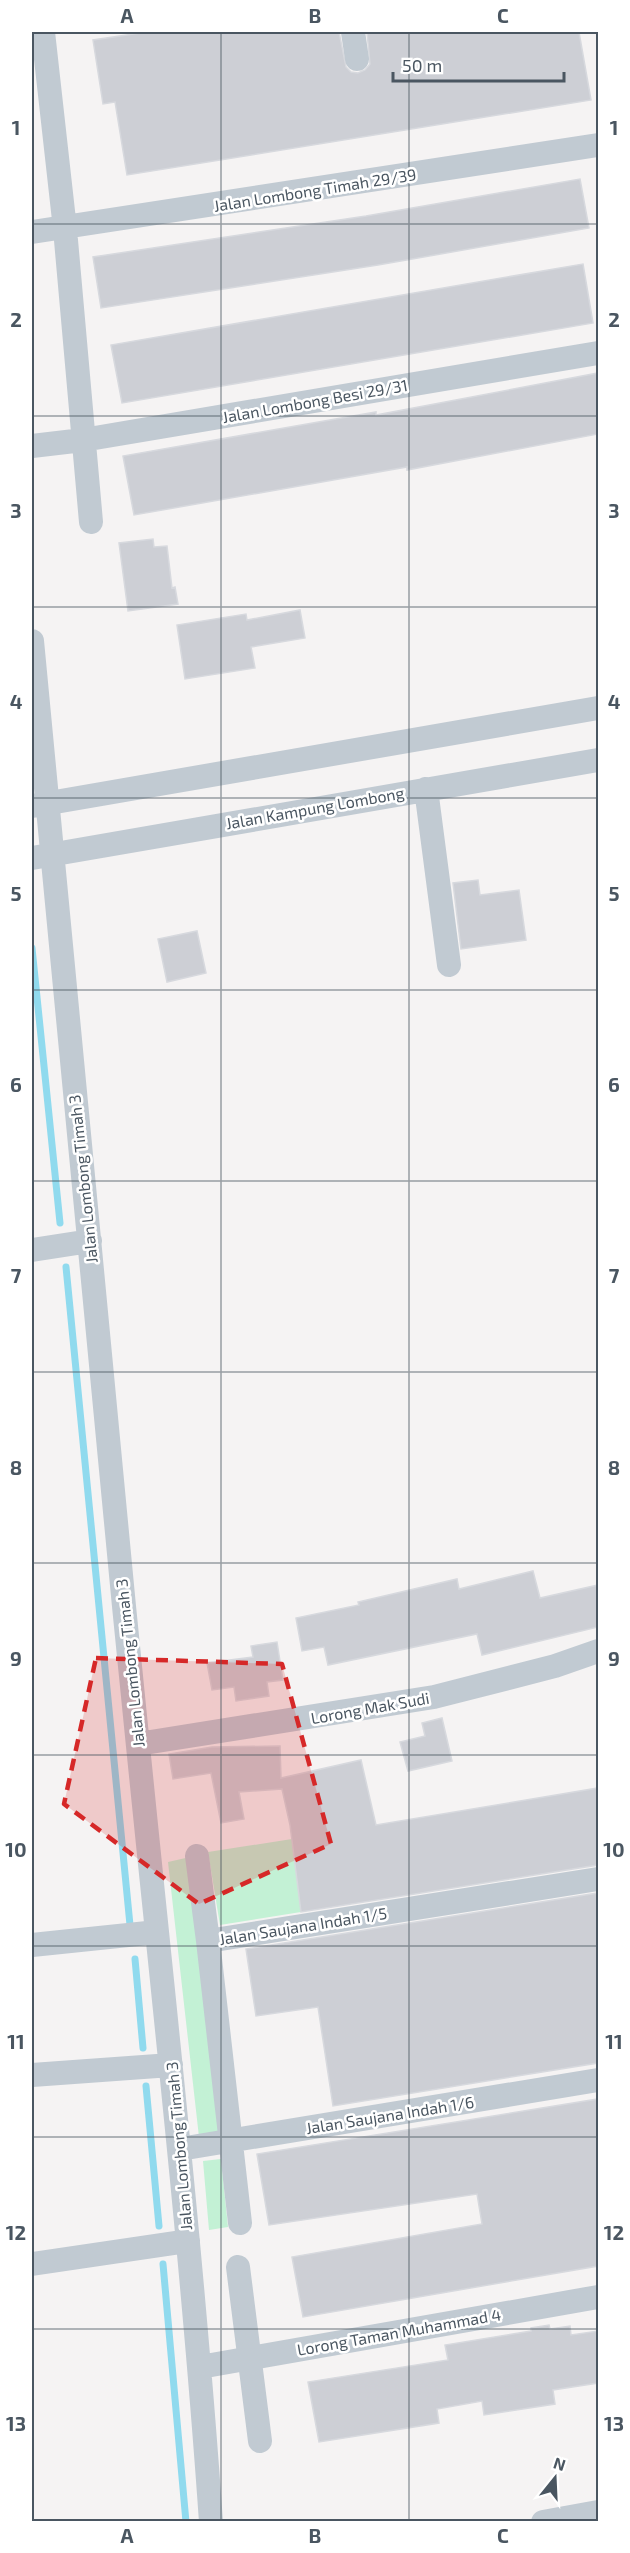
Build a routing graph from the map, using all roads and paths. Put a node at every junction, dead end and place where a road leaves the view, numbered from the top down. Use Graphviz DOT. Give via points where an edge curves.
graph roads {
  1 [pos="43,32"];
  2 [pos="352,32"];
  3 [pos="357,59"];
  4 [pos="598,145"];
  5 [pos="65,229"];
  6 [pos="32,232"];
  7 [pos="598,353"];
  8 [pos="83,440"];
  9 [pos="32,446"];
  10 [pos="91,522"];
  11 [pos="32,641"];
  12 [pos="598,708"];
  13 [pos="598,760"];
  14 [pos="426,789"];
  15 [pos="39,805"];
  16 [pos="41,857"];
  17 [pos="449,964"];
  18 [pos="90,1240"];
  19 [pos="32,1250"];
  20 [pos="598,1652"];
  21 [pos="138,1744"];
  22 [pos="197,1856"];
  23 [pos="598,1880"];
  24 [pos="157,1932"];
  25 [pos="208,1941"];
  26 [pos="32,1945"];
  27 [pos="171,2065"];
  28 [pos="32,2075"];
  29 [pos="598,2080"];
  30 [pos="230,2142"];
  31 [pos="180,2149"];
  32 [pos="240,2223"];
  33 [pos="188,2241"];
  34 [pos="32,2264"];
  35 [pos="238,2267"];
  36 [pos="598,2297"];
  37 [pos="249,2358"];
  38 [pos="200,2367"];
  39 [pos="260,2440"];
  40 [pos="598,2512"];
  41 [pos="211,2522"];
  42 [pos="543,2522"];
  1 -- 5 [label="street"];
  2 -- 3 [label="street"];
  4 -- 5 [label="street, Jalan Lombong Timah 29/39"];
  5 -- 6 [label="street, Jalan Lombong Timah 29/39"];
  5 -- 8 [label="street"];
  7 -- 8 [label="street, Jalan Lombong Besi 29/31"];
  8 -- 9 [label="street, Jalan Lombong Besi 29/31"];
  8 -- 10 [label="street"];
  11 -- 15 [label="street, Jalan Lombong Timah 3"];
  12 -- 15 [label="street"];
  13 -- 14 [label="street, Jalan Kampung Lombong"];
  14 -- 16 [label="street, Jalan Kampung Lombong"];
  14 -- 17 [label="street"];
  15 -- 16 [label="street, Jalan Lombong Timah 3"];
  16 -- 18 [label="street, Jalan Lombong Timah 3"];
  18 -- 19 [label="street"];
  18 -- 21 [label="street, Jalan Lombong Timah 3"];
  20 -- 21 [label="street, Lorong Mak Sudi" via="434,1697"];
  21 -- 24 [label="street, Jalan Lombong Timah 3"];
  22 -- 25 [label="street"];
  23 -- 25 [label="street, Jalan Saujana Indah 1/5"];
  24 -- 26 [label="street"];
  24 -- 27 [label="street, Jalan Lombong Timah 3"];
  25 -- 30 [label="street, Jalan Saujana Indah 1/5"];
  27 -- 28 [label="street"];
  27 -- 31 [label="street, Jalan Lombong Timah 3"];
  29 -- 30 [label="street, Jalan Saujana Indah 1/6"];
  30 -- 31 [label="street, Jalan Saujana Indah 1/6"];
  30 -- 32 [label="street, Jalan Saujana Indah 1/5"];
  31 -- 33 [label="street, Jalan Lombong Timah 3"];
  33 -- 34 [label="street"];
  33 -- 38 [label="street, Jalan Lombong Timah 3"];
  35 -- 37 [label="street"];
  36 -- 37 [label="street, Lorong Taman Muhammad 4"];
  37 -- 38 [label="street, Lorong Taman Muhammad 4"];
  37 -- 39 [label="street"];
  38 -- 41 [label="street, Jalan Lombong Timah 3"];
  40 -- 42 [label="street"];
}
